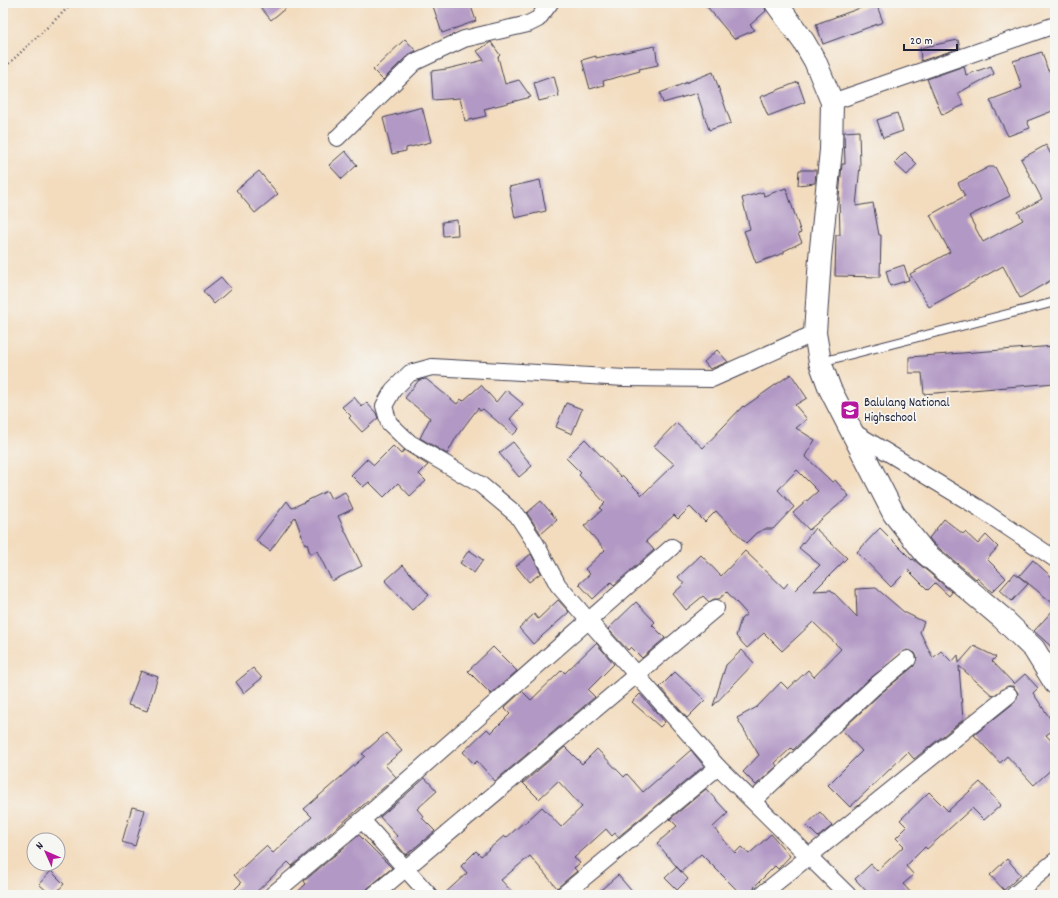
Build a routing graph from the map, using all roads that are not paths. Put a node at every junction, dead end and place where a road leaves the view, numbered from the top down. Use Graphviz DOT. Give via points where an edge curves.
graph roads {
  1 [pos="550,3"];
  2 [pos="776,3"];
  3 [pos="1055,25"];
  4 [pos="832,102"];
  5 [pos="337,138"];
  6 [pos="1055,302"];
  7 [pos="815,333"];
  8 [pos="820,362"];
  9 [pos="852,431"];
  10 [pos="672,547"];
  11 [pos="1055,559"];
  12 [pos="716,608"];
  13 [pos="588,620"];
  14 [pos="908,659"];
  15 [pos="637,674"];
  16 [pos="1055,683"];
  17 [pos="1009,695"];
  18 [pos="718,767"];
  19 [pos="753,801"];
  20 [pos="362,820"];
  21 [pos="810,857"];
  22 [pos="1055,861"];
  23 [pos="406,868"];
  24 [pos="272,895"];
  25 [pos="374,895"];
  26 [pos="428,895"];
  27 [pos="563,895"];
  28 [pos="761,895"];
  29 [pos="848,895"];
  30 [pos="1014,895"];
  1 -- 5 [label="street" via="538,19 528,24 464,39 415,62"];
  2 -- 4 [label="street" via="815,61"];
  3 -- 4 [label="street"];
  4 -- 7 [label="street" via="831,150"];
  6 -- 8 [label="lane"];
  7 -- 8 [label="street"];
  7 -- 13 [label="street" via="712,379 625,378 432,367 410,373 393,390 384,406 389,423 410,443 481,485 517,516 536,544 558,585"];
  8 -- 9 [label="street" via="838,406"];
  9 -- 11 [label="street" via="979,508"];
  9 -- 16 [label="street" via="894,514 925,553 1001,617 1034,649"];
  10 -- 13 [label="street"];
  12 -- 15 [label="street"];
  13 -- 15 [label="street"];
  13 -- 20 [label="street"];
  14 -- 19 [label="street" via="874,687"];
  15 -- 18 [label="street"];
  15 -- 23 [label="street"];
  17 -- 21 [label="street"];
  18 -- 19 [label="street"];
  18 -- 27 [label="street"];
  19 -- 21 [label="street"];
  20 -- 23 [label="street"];
  20 -- 24 [label="street"];
  21 -- 28 [label="street"];
  21 -- 29 [label="street"];
  22 -- 30 [label="street"];
  23 -- 25 [label="street"];
  23 -- 26 [label="street"];
}
